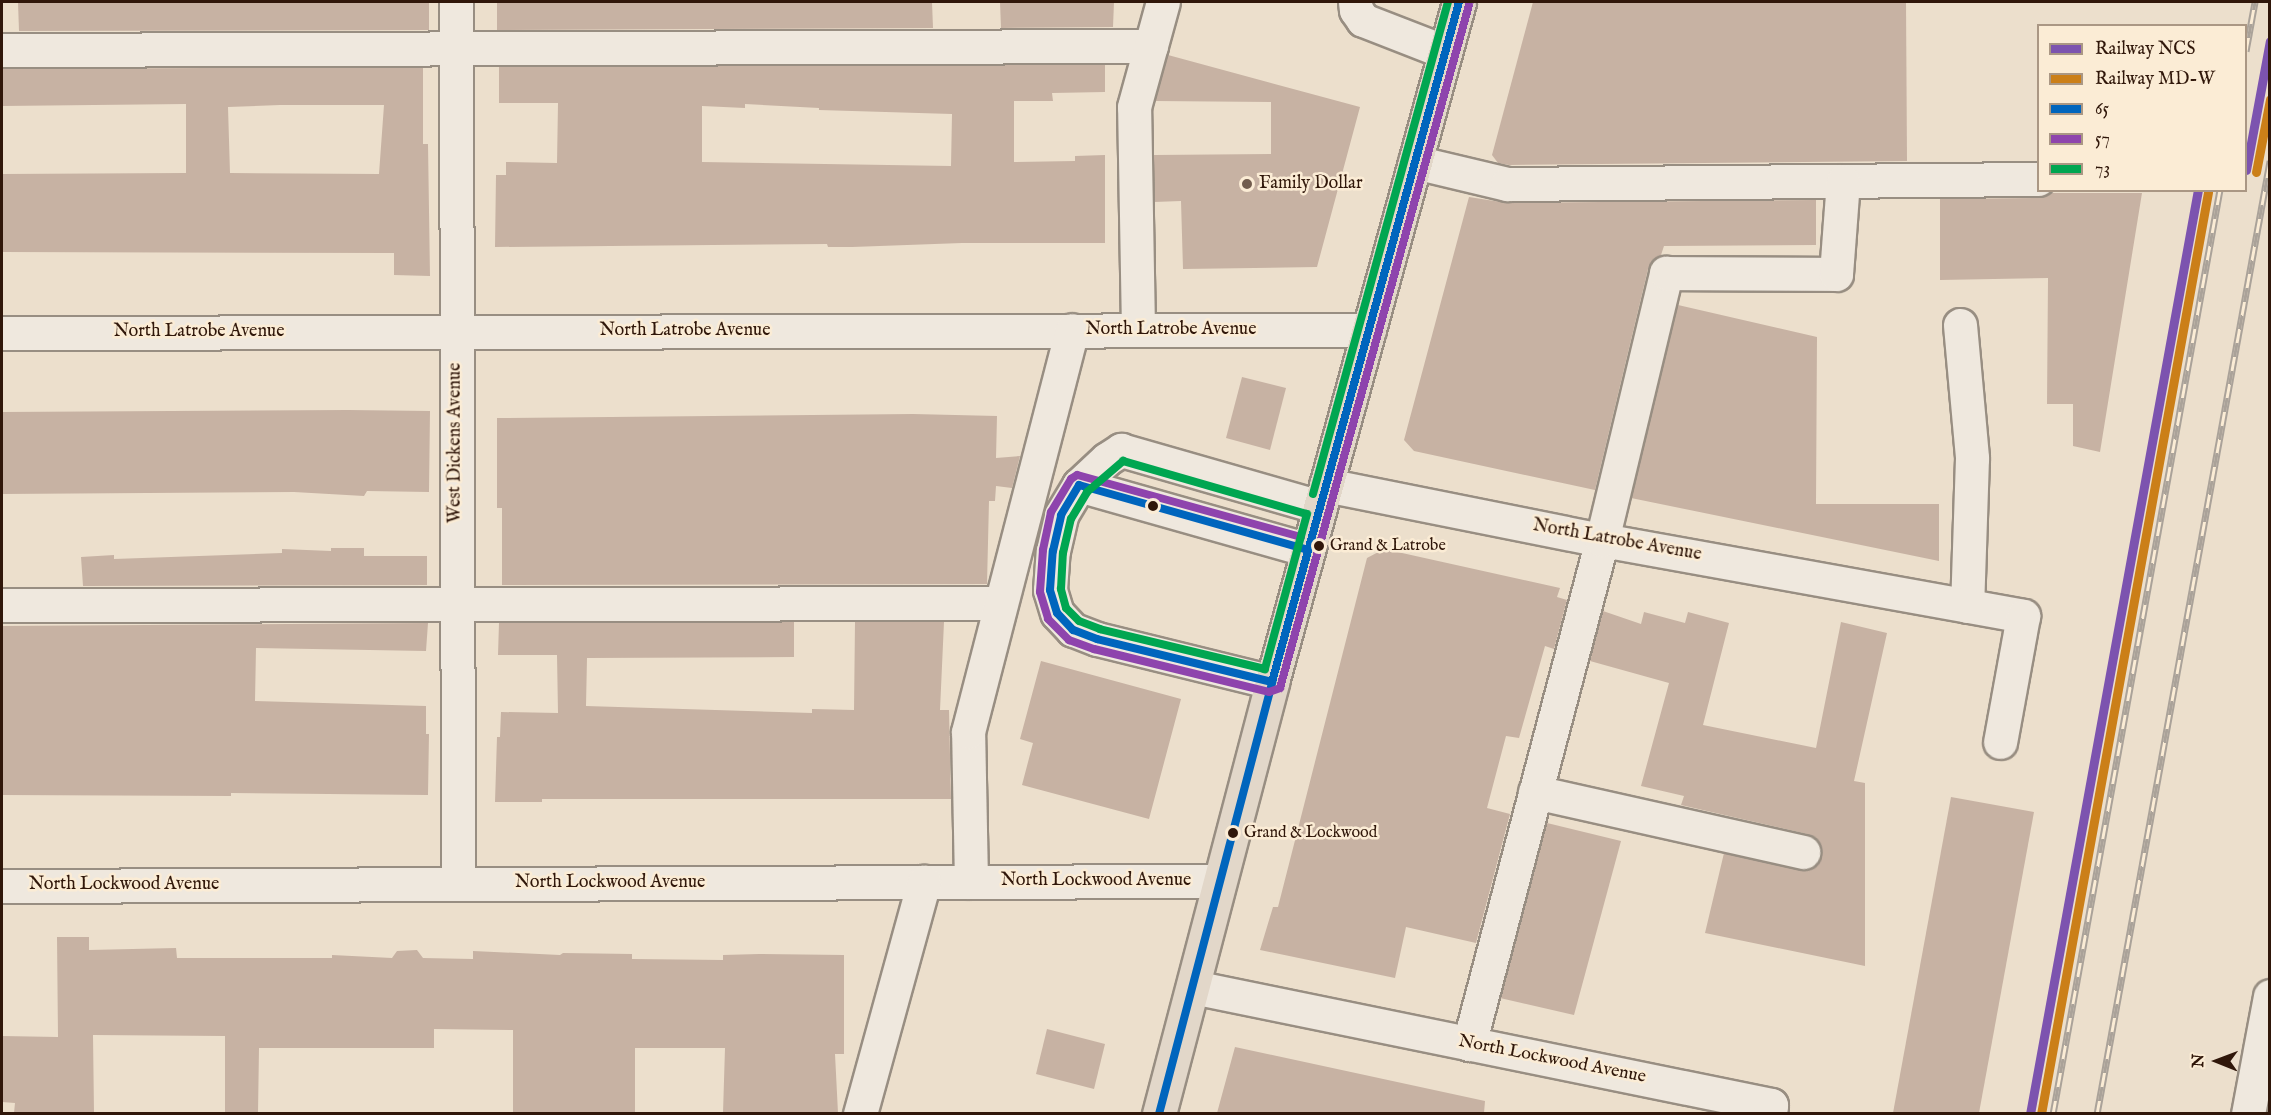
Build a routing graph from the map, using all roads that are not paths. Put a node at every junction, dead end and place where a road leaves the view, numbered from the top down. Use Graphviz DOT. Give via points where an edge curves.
graph roads {
  1 [pos="456,2"];
  2 [pos="1163,2"];
  3 [pos="1355,2"];
  4 [pos="1459,2"];
  5 [pos="1151,46"];
  6 [pos="456,47"];
  7 [pos="2,50"];
  8 [pos="1445,52"];
  9 [pos="1415,162"];
  10 [pos="2037,179"];
  11 [pos="1843,181"];
  12 [pos="1960,325"];
  13 [pos="1072,330"];
  14 [pos="1138,330"];
  15 [pos="1369,330"];
  16 [pos="456,332"];
  17 [pos="2,333"];
  18 [pos="1079,485"];
  19 [pos="1323,496"];
  20 [pos="1602,540"];
  21 [pos="1308,550"];
  22 [pos="457,603"];
  23 [pos="1000,603"];
  24 [pos="2,605"];
  25 [pos="1967,606"];
  26 [pos="1272,682"];
  27 [pos="2000,742"];
  28 [pos="1535,792"];
  29 [pos="1803,852"];
  30 [pos="1219,881"];
  31 [pos="924,882"];
  32 [pos="971,882"];
  33 [pos="458,884"];
  34 [pos="2,886"];
  35 [pos="1193,987"];
  36 [pos="2270,996"];
  37 [pos="1469,1044"];
  38 [pos="1770,1109"];
  39 [pos="860,1113"];
  40 [pos="1159,1113"];
  41 [pos="2248,1113"];
  1 -- 6 [label="street, West Dickens Avenue"];
  2 -- 5 [label="street"];
  3 -- 8 [label="street" via="1363,20"];
  4 -- 8 [label="main road"];
  5 -- 6 [label="street"];
  5 -- 14 [label="street" via="1134,107"];
  6 -- 7 [label="street"];
  6 -- 16 [label="street, West Dickens Avenue"];
  8 -- 9 [label="main road"];
  9 -- 11 [label="street" via="1507,184"];
  9 -- 15 [label="main road"];
  10 -- 11 [label="street"];
  11 -- 20 [label="street" via="1836,274 1666,273"];
  12 -- 25 [label="street" via="1972,458"];
  13 -- 14 [label="street, North Latrobe Avenue"];
  13 -- 16 [label="street, North Latrobe Avenue"];
  13 -- 23 [label="street"];
  14 -- 15 [label="street, North Latrobe Avenue"];
  15 -- 19 [label="main road"];
  16 -- 17 [label="street, North Latrobe Avenue"];
  16 -- 22 [label="street, West Dickens Avenue"];
  18 -- 19 [label="street, North Latrobe Avenue" via="1121,450"];
  18 -- 21 [label="street"];
  18 -- 26 [label="street" via="1061,515 1050,590 1057,613 1073,630"];
  19 -- 20 [label="street, North Latrobe Avenue"];
  19 -- 21 [label="main road"];
  20 -- 25 [label="street, North Latrobe Avenue"];
  20 -- 28 [label="street"];
  21 -- 26 [label="main road"];
  22 -- 23 [label="street"];
  22 -- 24 [label="street"];
  22 -- 33 [label="street, West Dickens Avenue"];
  23 -- 32 [label="street" via="968,732"];
  25 -- 27 [label="street, North Latrobe Avenue" via="2023,616"];
  26 -- 30 [label="main road"];
  28 -- 29 [label="street"];
  28 -- 37 [label="street"];
  30 -- 32 [label="street, North Lockwood Avenue"];
  30 -- 35 [label="main road"];
  31 -- 32 [label="street, North Lockwood Avenue"];
  31 -- 33 [label="street, North Lockwood Avenue"];
  31 -- 39 [label="street"];
  33 -- 34 [label="street, North Lockwood Avenue"];
  35 -- 37 [label="street, North Lockwood Avenue"];
  35 -- 40 [label="main road"];
  36 -- 41 [label="street"];
  37 -- 38 [label="street, North Lockwood Avenue"];
}
